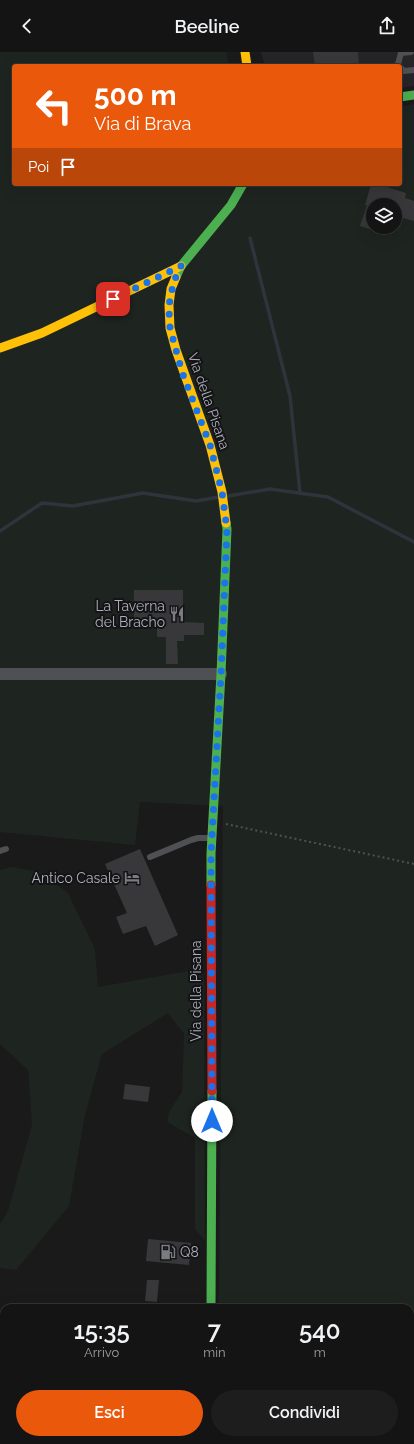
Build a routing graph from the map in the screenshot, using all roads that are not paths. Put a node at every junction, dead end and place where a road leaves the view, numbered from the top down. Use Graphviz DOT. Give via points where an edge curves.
graph roads {
  1 [pos="245,52"];
  2 [pos="411,52"];
  3 [pos="247,64"];
  4 [pos="398,64"];
  5 [pos="402,68"];
  6 [pos="414,70"];
  7 [pos="414,94"];
  8 [pos="402,97"];
  9 [pos="242,186"];
  10 [pos="181,266"];
  11 [pos="0,348"];
  12 [pos="0,674"];
  13 [pos="221,674"];
  14 [pos="212,838"];
  15 [pos="150,857"];
  16 [pos="210,1304"];
  1 -- 3 [label="main road"];
  2 -- 4 [label="lane" via="401,53"];
  5 -- 6 [label="lane" via="404,71"];
  7 -- 8 [label="main road"];
  9 -- 10 [label="main road, Via della Pisana" via="228,209"];
  10 -- 11 [label="main road" via="42,333"];
  10 -- 13 [label="main road, Via della Pisana" via="170,297 170,328 210,445 226,516"];
  12 -- 13 [label="street"];
  13 -- 14 [label="main road, Via della Pisana"];
  14 -- 15 [label="lane" via="191,840"];
  14 -- 16 [label="main road, Via della Pisana"];
}
